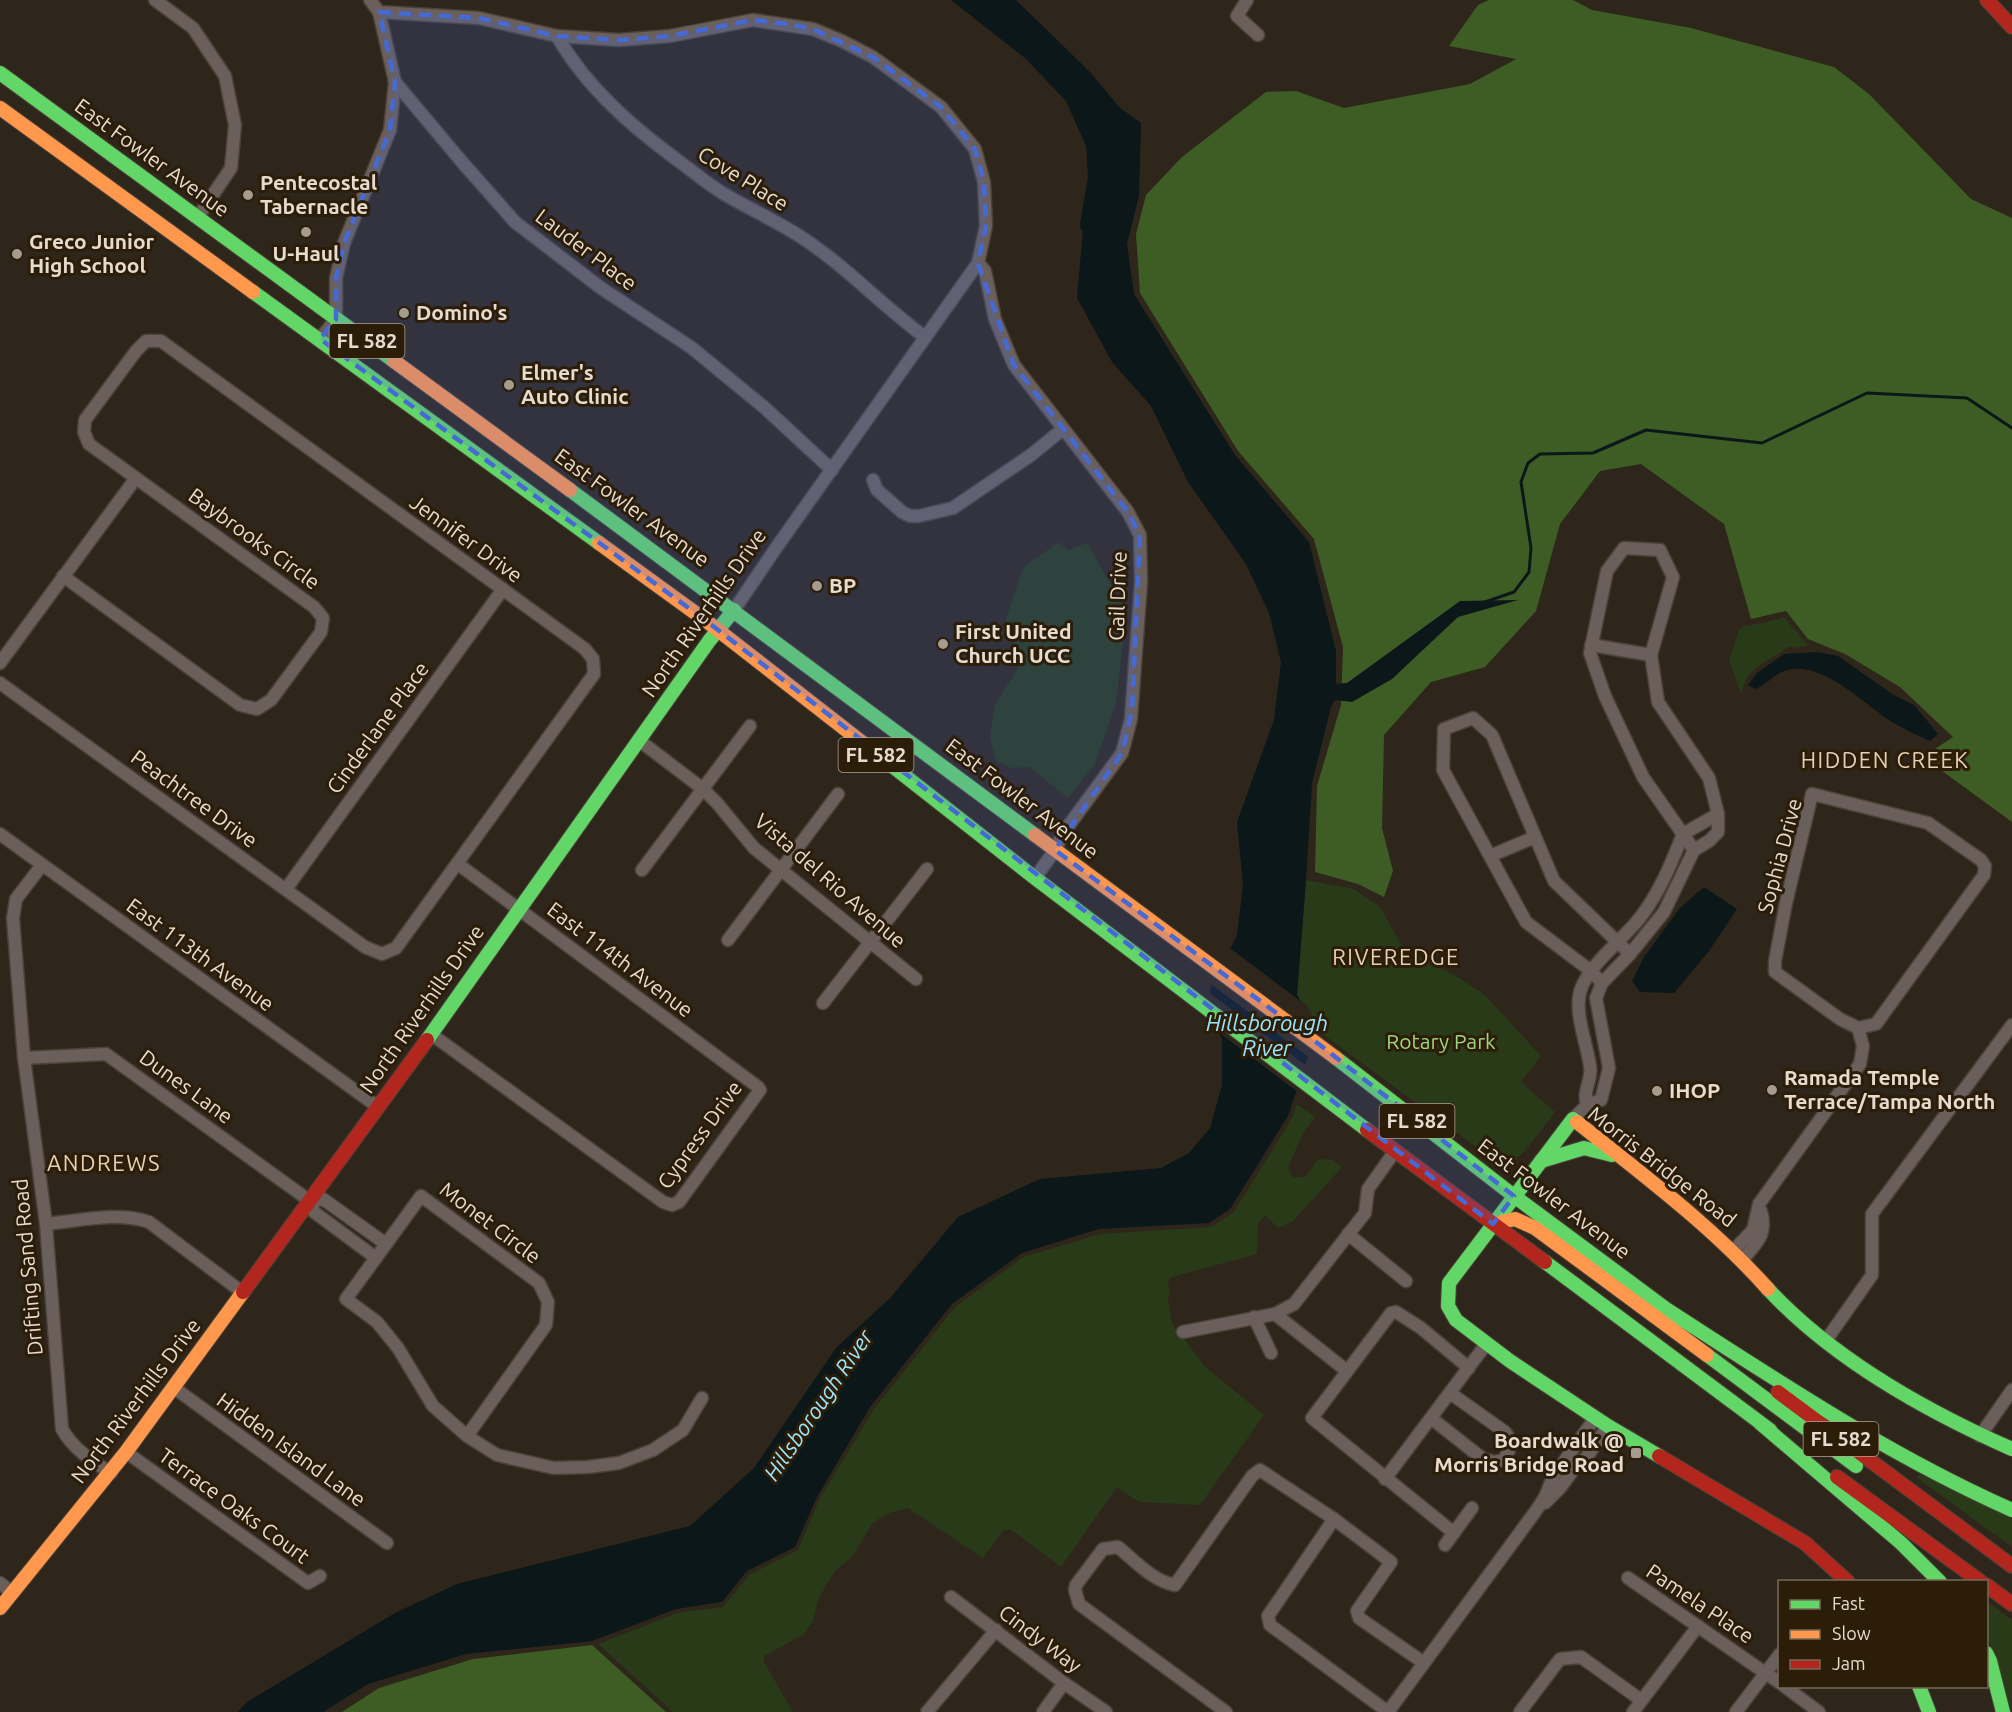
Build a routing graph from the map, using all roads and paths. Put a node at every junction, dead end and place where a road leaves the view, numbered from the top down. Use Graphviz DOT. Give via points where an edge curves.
graph roads {
  1 [pos="155,0"];
  2 [pos="370,0"];
  3 [pos="1247,0"];
  4 [pos="1987,0"];
  5 [pos="379,12"];
  6 [pos="2012,27"];
  7 [pos="1258,35"];
  8 [pos="557,36"];
  9 [pos="0,73"];
  10 [pos="395,82"];
  11 [pos="0,108"];
  12 [pos="198,217"];
  13 [pos="978,263"];
  14 [pos="336,319"];
  15 [pos="925,337"];
  16 [pos="320,339"];
  17 [pos="1063,429"];
  18 [pos="832,470"];
  19 [pos="136,477"];
  20 [pos="873,480"];
  21 [pos="63,576"];
  22 [pos="502,589"];
  23 [pos="734,610"];
  24 [pos="718,630"];
  25 [pos="1591,645"];
  26 [pos="1651,655"];
  27 [pos="0,663"];
  28 [pos="0,683"];
  29 [pos="750,726"];
  30 [pos="640,741"];
  31 [pos="703,789"];
  32 [pos="838,794"];
  33 [pos="1718,814"];
  34 [pos="0,834"];
  35 [pos="1683,834"];
  36 [pos="1535,837"];
  37 [pos="1055,850"];
  38 [pos="1694,850"];
  39 [pos="1490,856"];
  40 [pos="458,864"];
  41 [pos="42,865"];
  42 [pos="927,868"];
  43 [pos="642,870"];
  44 [pos="781,871"];
  45 [pos="1035,879"];
  46 [pos="1665,879"];
  47 [pos="1678,885"];
  48 [pos="286,890"];
  49 [pos="519,909"];
  50 [pos="728,940"];
  51 [pos="870,943"];
  52 [pos="1618,943"];
  53 [pos="365,947"];
  54 [pos="1630,954"];
  55 [pos="1591,971"];
  56 [pos="916,979"];
  57 [pos="1602,983"];
  58 [pos="824,1003"];
  59 [pos="2012,1025"];
  60 [pos="1858,1028"];
  61 [pos="431,1034"];
  62 [pos="24,1058"];
  63 [pos="758,1087"];
  64 [pos="1587,1105"];
  65 [pos="378,1107"];
  66 [pos="1573,1119"];
  67 [pos="1395,1151"];
  68 [pos="1620,1157"];
  69 [pos="1541,1161"];
  70 [pos="1514,1196"];
  71 [pos="310,1201"];
  72 [pos="46,1224"];
  73 [pos="1493,1224"];
  74 [pos="1348,1234"];
  75 [pos="386,1244"];
  76 [pos="1738,1255"];
  77 [pos="376,1258"];
  78 [pos="1406,1281"];
  79 [pos="242,1292"];
  80 [pos="1669,1311"];
  81 [pos="1275,1314"];
  82 [pos="1254,1317"];
  83 [pos="1183,1332"];
  84 [pos="1827,1339"];
  85 [pos="1487,1343"];
  86 [pos="1271,1353"];
  87 [pos="1468,1368"];
  88 [pos="1347,1371"];
  89 [pos="173,1387"];
  90 [pos="2012,1390"];
  91 [pos="1450,1393"];
  92 [pos="702,1398"];
  93 [pos="1431,1418"];
  94 [pos="1595,1418"];
  95 [pos="1760,1423"];
  96 [pos="1608,1426"];
  97 [pos="467,1436"];
  98 [pos="1980,1436"];
  99 [pos="2012,1449"];
  100 [pos="126,1452"];
  101 [pos="111,1473"];
  102 [pos="1385,1479"];
  103 [pos="1472,1508"];
  104 [pos="2012,1510"];
  105 [pos="1535,1512"];
  106 [pos="1334,1519"];
  107 [pos="1956,1525"];
  108 [pos="1454,1533"];
  109 [pos="387,1543"];
  110 [pos="1445,1545"];
  111 [pos="2012,1566"];
  112 [pos="1832,1575"];
  113 [pos="320,1576"];
  114 [pos="1628,1578"];
  115 [pos="1939,1580"];
  116 [pos="1980,1580"];
  117 [pos="0,1583"];
  118 [pos="1988,1587"];
  119 [pos="11,1592"];
  120 [pos="951,1597"];
  121 [pos="2012,1604"];
  122 [pos="0,1608"];
  123 [pos="1698,1626"];
  124 [pos="996,1629"];
  125 [pos="1778,1655"];
  126 [pos="1988,1657"];
  127 [pos="1424,1663"];
  128 [pos="1765,1673"];
  129 [pos="1778,1682"];
  130 [pos="1064,1683"];
  131 [pos="1787,1688"];
  132 [pos="1920,1688"];
  133 [pos="1641,1700"];
  134 [pos="927,1712"];
  135 [pos="1043,1712"];
  136 [pos="1106,1712"];
  137 [pos="1226,1712"];
  138 [pos="1388,1712"];
  139 [pos="1521,1712"];
  140 [pos="1633,1712"];
  141 [pos="1736,1712"];
  142 [pos="1819,1712"];
  143 [pos="1929,1712"];
  144 [pos="2003,1712"];
  1 -- 12 [label="street" via="193,28 225,76 235,125 231,168"];
  2 -- 5 [label="street"];
  3 -- 7 [label="street" via="1237,16"];
  4 -- 6 [label="main road"];
  5 -- 8 [label="street, North Riverhills Drive" via="478,18"];
  5 -- 10 [label="street, Lauder Place"];
  8 -- 13 [label="street, North Riverhills Drive" via="619,40 670,36 753,20 813,29 873,57 941,107 975,149 984,182 986,226"];
  8 -- 15 [label="street, Cove Place" via="572,62 605,99 653,142 720,192 800,236"];
  9 -- 12 [label="main road, East Fowler Avenue / FL 582"];
  10 -- 14 [label="street" via="390,130 344,243 336,278"];
  10 -- 18 [label="street, Lauder Place" via="515,222 600,288 692,348"];
  11 -- 16 [label="main road, FL 582"];
  12 -- 14 [label="main road, East Fowler Avenue / FL 582"];
  13 -- 15 [label="street, North Riverhills Drive"];
  13 -- 17 [label="street, Gail Drive" via="985,271 995,319 1014,365"];
  14 -- 16 [label="street"];
  14 -- 23 [label="main road, East Fowler Avenue / FL 582"];
  15 -- 18 [label="street, North Riverhills Drive"];
  16 -- 24 [label="main road, FL 582"];
  17 -- 20 [label="street" via="953,508 910,516 877,490"];
  17 -- 37 [label="street, Gail Drive" via="1128,512 1140,535 1141,582 1132,711 1122,753"];
  18 -- 23 [label="street, North Riverhills Drive"];
  19 -- 21 [label="street"];
  19 -- 21 [label="street, Baybrooks Circle" via="314,607 323,618 321,632 278,692 257,709 240,705"];
  19 -- 22 [label="street, Jennifer Drive" via="88,444 85,420 136,351 146,341 161,341"];
  21 -- 27 [label="street"];
  22 -- 40 [label="street, Jennifer Drive" via="585,649 593,659 594,674"];
  22 -- 48 [label="street, Cinderlane Place"];
  23 -- 24 [label="main road, North Riverhills Drive"];
  23 -- 37 [label="main road, East Fowler Avenue / FL 582"];
  24 -- 30 [label="main road, North Riverhills Drive"];
  24 -- 45 [label="main road, FL 582"];
  25 -- 26 [label="street"];
  25 -- 26 [label="street" via="1607,571 1623,548 1660,550 1673,577"];
  25 -- 35 [label="street" via="1590,653 1605,696 1642,777"];
  26 -- 33 [label="street" via="1658,702 1709,778"];
  28 -- 48 [label="street, Peachtree Drive"];
  29 -- 31 [label="street"];
  30 -- 31 [label="street, Vista del Rio Avenue"];
  30 -- 49 [label="main road, North Riverhills Drive"];
  31 -- 43 [label="street"];
  31 -- 44 [label="street, Vista del Rio Avenue" via="743,837"];
  32 -- 44 [label="street"];
  33 -- 35 [label="street"];
  33 -- 38 [label="street" via="1718,832"];
  34 -- 41 [label="street, East 113th Avenue"];
  35 -- 38 [label="street"];
  35 -- 46 [label="street"];
  36 -- 39 [label="street"];
  36 -- 39 [label="street" via="1492,735 1473,718 1444,729 1443,770"];
  36 -- 52 [label="street" via="1554,881"];
  37 -- 45 [label="street, Gail Drive"];
  37 -- 70 [label="main road, East Fowler Avenue / FL 582" via="1320,1045"];
  38 -- 47 [label="street"];
  39 -- 55 [label="street" via="1526,922"];
  40 -- 49 [label="street, East 114th Avenue"];
  40 -- 53 [label="street, Jennifer Drive" via="396,948 382,954"];
  41 -- 62 [label="street, Drifting Sand Road" via="14,907"];
  41 -- 65 [label="street, East 113th Avenue"];
  42 -- 51 [label="street"];
  44 -- 50 [label="street"];
  44 -- 51 [label="street, Vista del Rio Avenue"];
  45 -- 67 [label="main road, FL 582"];
  46 -- 47 [label="street"];
  46 -- 52 [label="street"];
  47 -- 54 [label="street" via="1664,912"];
  48 -- 53 [label="street, Peachtree Drive"];
  49 -- 61 [label="main road, North Riverhills Drive"];
  49 -- 63 [label="street, East 114th Avenue"];
  51 -- 56 [label="street, Vista del Rio Avenue"];
  51 -- 58 [label="street"];
  52 -- 54 [label="street"];
  52 -- 55 [label="street"];
  54 -- 57 [label="street"];
  55 -- 57 [label="street"];
  55 -- 64 [label="street" via="1580,990 1578,1007 1591,1069 1584,1095"];
  57 -- 64 [label="street" via="1596,998 1609,1068 1601,1100"];
  59 -- 84 [label="street" via="1872,1214 1872,1275"];
  60 -- 60 [label="street, Sophia Drive" via="1876,1024 1984,874 1985,866 1928,823 1812,794 1786,903 1775,972"];
  60 -- 76 [label="street" via="1863,1046 1860,1064 1759,1204 1753,1230"];
  61 -- 63 [label="street, Cypress Drive" via="672,1205 679,1202 757,1097"];
  61 -- 65 [label="main road, North Riverhills Drive"];
  62 -- 71 [label="street, Dunes Lane" via="106,1053"];
  62 -- 72 [label="street, Drifting Sand Road"];
  64 -- 66 [label="street"];
  65 -- 71 [label="main road, North Riverhills Drive"];
  66 -- 68 [label="main road, Morris Bridge Road"];
  66 -- 69 [label="main road, Morris Bridge Road"];
  67 -- 73 [label="main road, FL 582"];
  67 -- 74 [label="street" via="1368,1189 1365,1213"];
  68 -- 69 [label="main road" via="1584,1148"];
  68 -- 76 [label="main road, Morris Bridge Road"];
  69 -- 70 [label="main road, Morris Bridge Road"];
  70 -- 73 [label="main road, Morris Bridge Road"];
  70 -- 80 [label="main road, East Fowler Avenue / FL 582"];
  71 -- 75 [label="street, Dunes Lane" via="324,1199"];
  71 -- 77 [label="street, Dunes Lane" via="314,1212"];
  71 -- 79 [label="main road, North Riverhills Drive"];
  72 -- 79 [label="street" via="118,1217 149,1222"];
  72 -- 101 [label="street, Drifting Sand Road" via="62,1429 90,1460"];
  73 -- 85 [label="main road, Morris Bridge Road" via="1449,1284 1447,1294 1456,1320"];
  73 -- 95 [label="main road, FL 582"];
  73 -- 107 [label="main road" via="1509,1218 1523,1220 1927,1516"];
  74 -- 78 [label="street"];
  74 -- 81 [label="street" via="1294,1304"];
  75 -- 77 [label="street, Monet Circle"];
  75 -- 97 [label="street, Monet Circle" via="421,1196 539,1283 548,1302 546,1325"];
  76 -- 84 [label="main road, Morris Bridge Road" via="1781,1302"];
  77 -- 97 [label="street, Monet Circle" via="346,1299 377,1322 398,1348 433,1406"];
  79 -- 89 [label="main road, North Riverhills Drive"];
  80 -- 104 [label="main road" via="1889,1451"];
  80 -- 107 [label="main road, East Fowler Avenue / FL 582"];
  81 -- 82 [label="street"];
  81 -- 88 [label="street"];
  82 -- 83 [label="street"];
  82 -- 86 [label="street"];
  84 -- 98 [label="main road, Morris Bridge Road" via="1899,1391"];
  85 -- 87 [label="street"];
  85 -- 94 [label="main road, Morris Bridge Road"];
  87 -- 88 [label="street" via="1396,1312 1391,1313"];
  87 -- 91 [label="street"];
  88 -- 102 [label="street" via="1312,1418"];
  89 -- 100 [label="main road, North Riverhills Drive"];
  89 -- 109 [label="street, Hidden Island Lane"];
  90 -- 98 [label="street"];
  91 -- 93 [label="street"];
  91 -- 93 [label="street" via="1505,1432 1511,1441 1504,1460 1483,1459"];
  92 -- 97 [label="street" via="683,1430 653,1450 619,1463 554,1468 497,1455"];
  93 -- 102 [label="street"];
  94 -- 96 [label="main road, Morris Bridge Road"];
  94 -- 105 [label="street" via="1553,1477"];
  95 -- 115 [label="main road"];
  95 -- 116 [label="main road, FL 582"];
  96 -- 105 [label="street" via="1586,1458"];
  96 -- 112 [label="main road, Morris Bridge Road" via="1805,1543"];
  98 -- 99 [label="main road, Morris Bridge Road"];
  100 -- 101 [label="main road, North Riverhills Drive"];
  100 -- 113 [label="street, Terrace Oaks Court" via="308,1583"];
  101 -- 119 [label="main road, North Riverhills Drive"];
  102 -- 108 [label="street"];
  103 -- 108 [label="street"];
  105 -- 127 [label="street"];
  106 -- 127 [label="street" via="1391,1562 1357,1611 1359,1618"];
  106 -- 137 [label="street" via="1260,1470 1175,1585 1150,1574 1118,1547 1103,1549 1076,1585 1079,1604"];
  106 -- 138 [label="street" via="1268,1616 1270,1625"];
  107 -- 111 [label="main road, East Fowler Avenue / FL 582"];
  108 -- 110 [label="street"];
  114 -- 123 [label="street, Pamela Place"];
  117 -- 119 [label="street"];
  118 -- 121 [label="main road"];
  119 -- 122 [label="main road, North Riverhills Drive"];
  120 -- 124 [label="street, Cindy Way"];
  123 -- 128 [label="street, Pamela Place"];
  123 -- 133 [label="street"];
  124 -- 130 [label="street, Cindy Way"];
  124 -- 134 [label="street"];
  125 -- 128 [label="street"];
  126 -- 144 [label="main road"];
  127 -- 138 [label="street"];
  128 -- 129 [label="street, Pamela Place"];
  128 -- 141 [label="street"];
  130 -- 135 [label="street"];
  130 -- 136 [label="street, Cindy Way"];
  131 -- 142 [label="street"];
  132 -- 143 [label="main road"];
  133 -- 139 [label="street" via="1581,1658 1560,1659"];
  133 -- 140 [label="street"];
}
